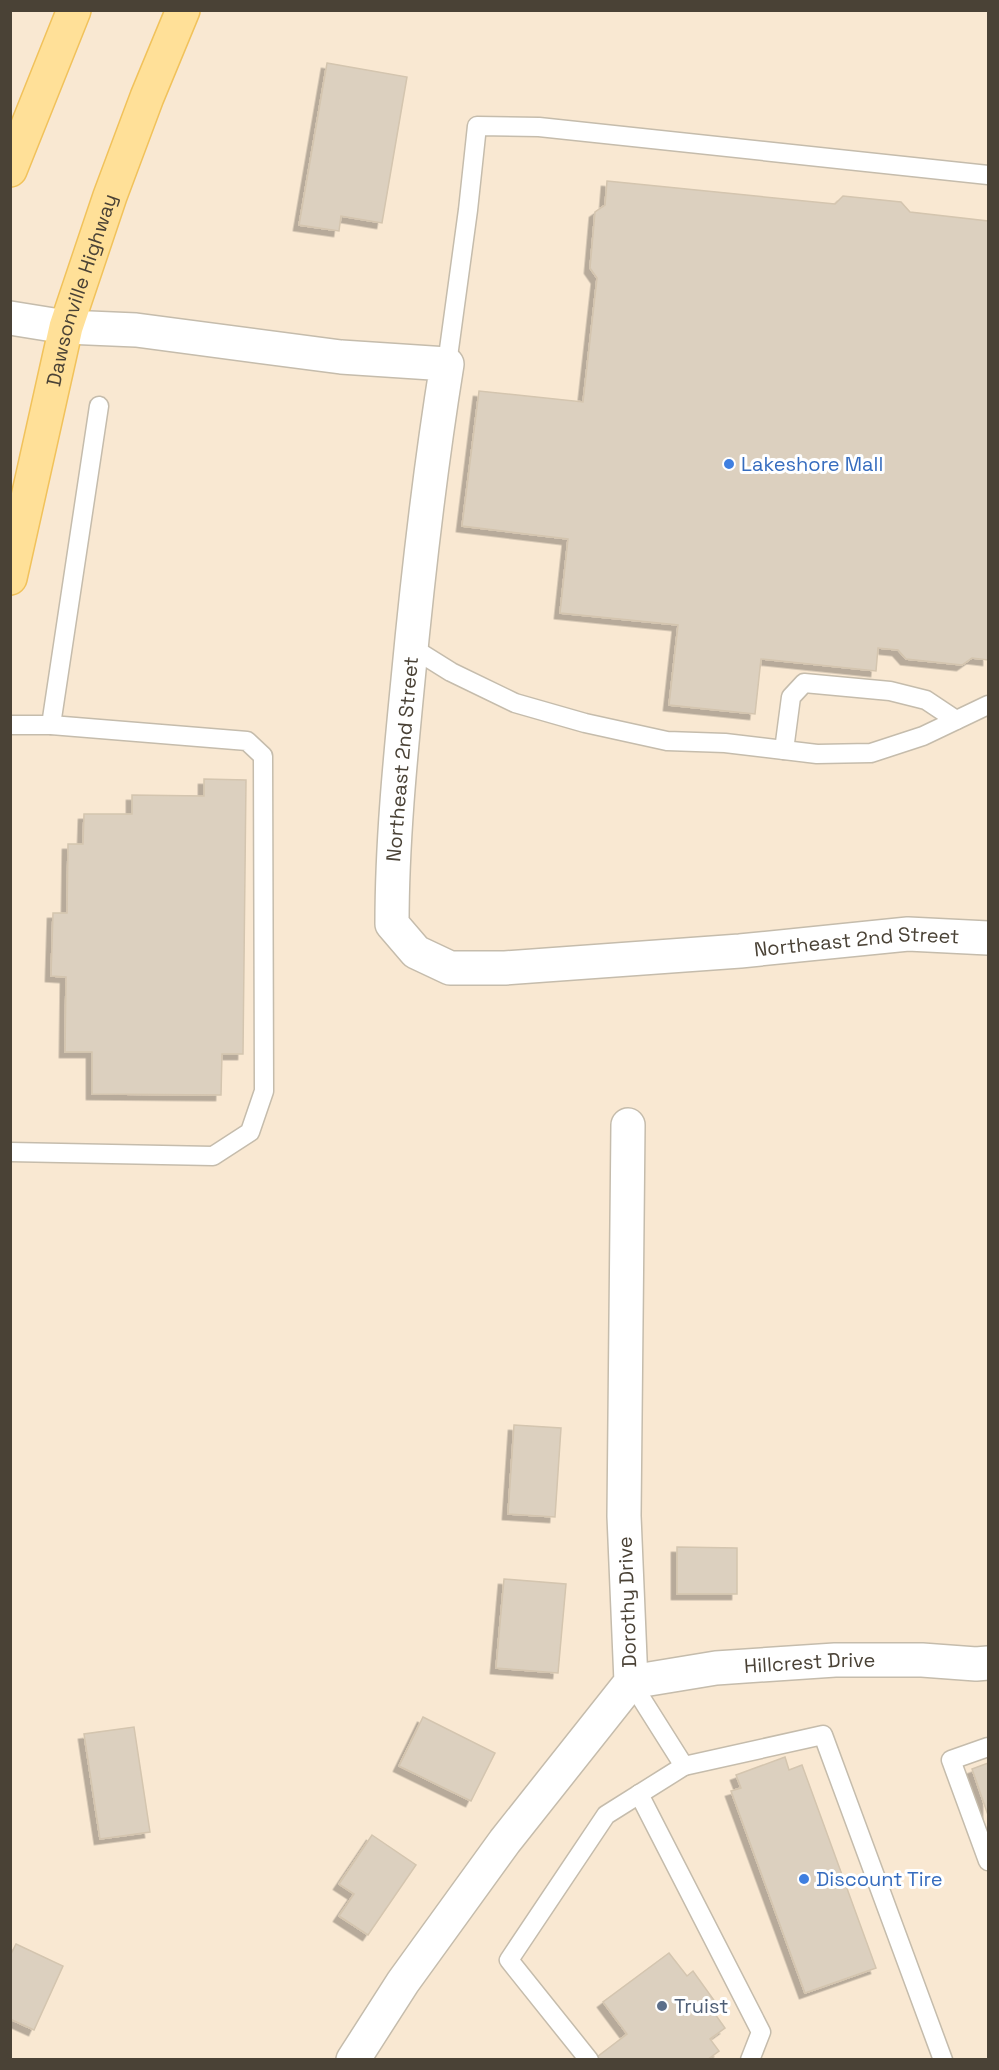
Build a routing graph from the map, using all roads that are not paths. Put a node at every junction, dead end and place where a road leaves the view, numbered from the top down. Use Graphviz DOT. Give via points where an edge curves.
graph roads {
  1 [pos="74,10"];
  2 [pos="183,10"];
  3 [pos="17,134"];
  4 [pos="10,170"];
  5 [pos="988,176"];
  6 [pos="10,318"];
  7 [pos="66,327"];
  8 [pos="447,364"];
  9 [pos="99,406"];
  10 [pos="10,578"];
  11 [pos="411,647"];
  12 [pos="988,705"];
  13 [pos="956,720"];
  14 [pos="10,725"];
  15 [pos="51,725"];
  16 [pos="784,750"];
  17 [pos="988,938"];
  18 [pos="628,1125"];
  19 [pos="10,1152"];
  20 [pos="988,1663"];
  21 [pos="631,1682"];
  22 [pos="988,1747"];
  23 [pos="684,1766"];
  24 [pos="639,1794"];
  25 [pos="988,1861"];
  26 [pos="353,2060"];
  27 [pos="589,2060"];
  28 [pos="750,2060"];
  29 [pos="943,2060"];
  1 -- 3 [label="main road"];
  2 -- 7 [label="main road, Dawsonville Highway" via="118,174"];
  3 -- 4 [label="main road"];
  5 -- 8 [label="lane" via="548,128 477,126"];
  6 -- 7 [label="street"];
  7 -- 8 [label="street" via="136,330 341,357"];
  7 -- 10 [label="main road, Dawsonville Highway"];
  8 -- 11 [label="street, Northeast 2nd Street" via="434,442"];
  9 -- 15 [label="lane"];
  11 -- 16 [label="lane" via="451,672 515,703 575,721 667,741"];
  11 -- 17 [label="street, Northeast 2nd Street" via="392,924 416,952 450,968 506,968 908,934"];
  12 -- 13 [label="lane"];
  13 -- 16 [label="lane" via="871,753"];
  13 -- 16 [label="lane" via="926,700 890,691 804,682 791,697"];
  14 -- 15 [label="lane"];
  15 -- 19 [label="lane" via="247,741 263,756 264,1091 250,1132 213,1156"];
  18 -- 21 [label="street, Dorothy Drive" via="624,1516"];
  20 -- 21 [label="street, Hillcrest Drive" via="835,1660 716,1668"];
  21 -- 23 [label="lane"];
  21 -- 26 [label="street, Dorothy Drive" via="505,1841 403,1982"];
  22 -- 25 [label="lane" via="951,1760 975,1802"];
  23 -- 24 [label="lane"];
  23 -- 29 [label="lane" via="823,1735"];
  24 -- 27 [label="lane" via="606,1815 509,1960"];
  24 -- 28 [label="lane" via="760,2032"];
}
